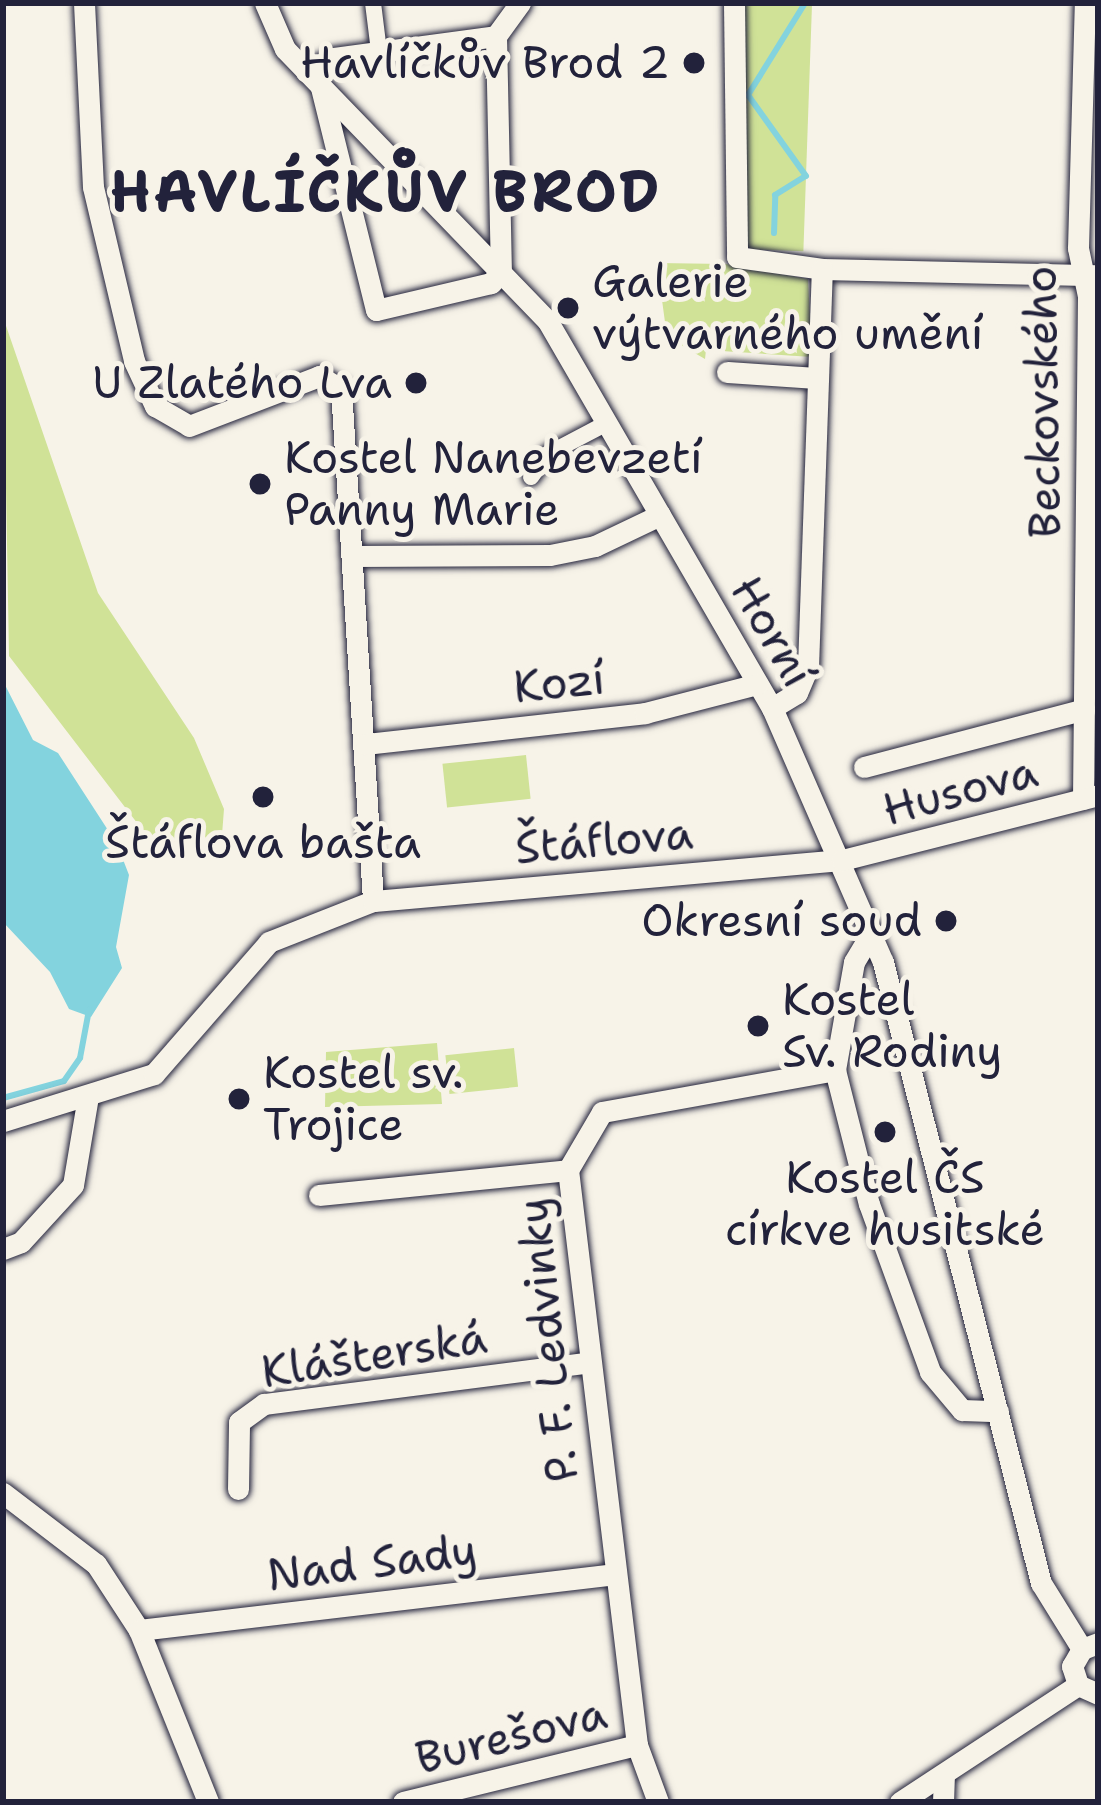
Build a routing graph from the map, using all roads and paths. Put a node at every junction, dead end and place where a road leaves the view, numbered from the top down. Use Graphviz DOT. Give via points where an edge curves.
graph roads {
  1 [pos="84,3"];
  2 [pos="266,3"];
  3 [pos="374,3"];
  4 [pos="520,3"];
  5 [pos="734,3"];
  6 [pos="1085,3"];
  7 [pos="496,36"];
  8 [pos="379,51"];
  9 [pos="314,79"];
  10 [pos="822,269"];
  11 [pos="501,272"];
  12 [pos="1091,275"];
  13 [pos="727,372"];
  14 [pos="817,378"];
  15 [pos="608,423"];
  16 [pos="531,477"];
  17 [pos="660,515"];
  18 [pos="354,556"];
  19 [pos="757,684"];
  20 [pos="772,708"];
  21 [pos="1085,709"];
  22 [pos="365,743"];
  23 [pos="864,767"];
  24 [pos="1091,797"];
  25 [pos="842,860"];
  26 [pos="373,902"];
  27 [pos="872,932"];
  28 [pos="835,1070"];
  29 [pos="88,1096"];
  30 [pos="3,1121"];
  31 [pos="568,1170"];
  32 [pos="319,1195"];
  33 [pos="3,1250"];
  34 [pos="590,1362"];
  35 [pos="998,1412"];
  36 [pos="238,1490"];
  37 [pos="3,1493"];
  38 [pos="614,1574"];
  39 [pos="139,1630"];
  40 [pos="1090,1646"];
  41 [pos="1088,1689"];
  42 [pos="637,1745"];
  43 [pos="944,1776"];
  44 [pos="208,1802"];
  45 [pos="403,1802"];
  46 [pos="658,1802"];
  47 [pos="900,1802"];
  48 [pos="943,1802"];
  1 -- 18 [label="street" via="93,187 138,374 169,421 202,422 319,376 341,389"];
  2 -- 9 [label="street" via="278,41"];
  3 -- 8 [label="street"];
  4 -- 7 [label="street"];
  5 -- 10 [label="street" via="732,254"];
  6 -- 12 [label="street, Beckovského" via="1078,248"];
  7 -- 8 [label="street"];
  7 -- 11 [label="street"];
  8 -- 9 [label="street" via="334,58"];
  9 -- 11 [label="street, Horní"];
  9 -- 11 [label="street" via="376,310 482,288"];
  10 -- 12 [label="street"];
  10 -- 14 [label="street"];
  11 -- 15 [label="street, Horní" via="547,320"];
  12 -- 21 [label="street, Beckovského"];
  13 -- 14 [label="street"];
  14 -- 20 [label="street" via="808,667 797,693"];
  15 -- 16 [label="street" via="548,454"];
  15 -- 17 [label="street, Horní"];
  17 -- 18 [label="street" via="573,552"];
  17 -- 19 [label="street, Horní"];
  18 -- 22 [label="street"];
  19 -- 20 [label="street, Horní"];
  19 -- 22 [label="street, Kozí" via="645,712"];
  20 -- 25 [label="street, Horní"];
  21 -- 23 [label="street, Husova"];
  21 -- 24 [label="street, Beckovského"];
  22 -- 26 [label="street"];
  24 -- 25 [label="street, Husova"];
  25 -- 26 [label="street, Štáflova"];
  25 -- 27 [label="street, Horní"];
  26 -- 29 [label="street, Štáflova" via="268,942 162,1067"];
  27 -- 28 [label="street" via="854,962"];
  27 -- 35 [label="street, Horní"];
  28 -- 31 [label="street, P. F. Ledvinky" via="602,1112"];
  28 -- 35 [label="street" via="921,1358 948,1400 977,1414"];
  29 -- 30 [label="street, Štáflova"];
  29 -- 33 [label="street" via="73,1185"];
  31 -- 32 [label="street"];
  31 -- 34 [label="street, P. F. Ledvinky"];
  34 -- 36 [label="street, Klášterská" via="264,1404 239,1422"];
  34 -- 38 [label="street, P. F. Ledvinky"];
  35 -- 40 [label="street, Horní" via="1041,1583"];
  37 -- 39 [label="street" via="96,1564"];
  38 -- 39 [label="street, Nad Sady"];
  38 -- 42 [label="street, P. F. Ledvinky"];
  39 -- 44 [label="street"];
  40 -- 41 [label="street" via="1072,1666"];
  41 -- 43 [label="street"];
  42 -- 45 [label="street, Burešova"];
  42 -- 46 [label="street, P. F. Ledvinky"];
  43 -- 47 [label="street"];
  43 -- 48 [label="street"];
}
